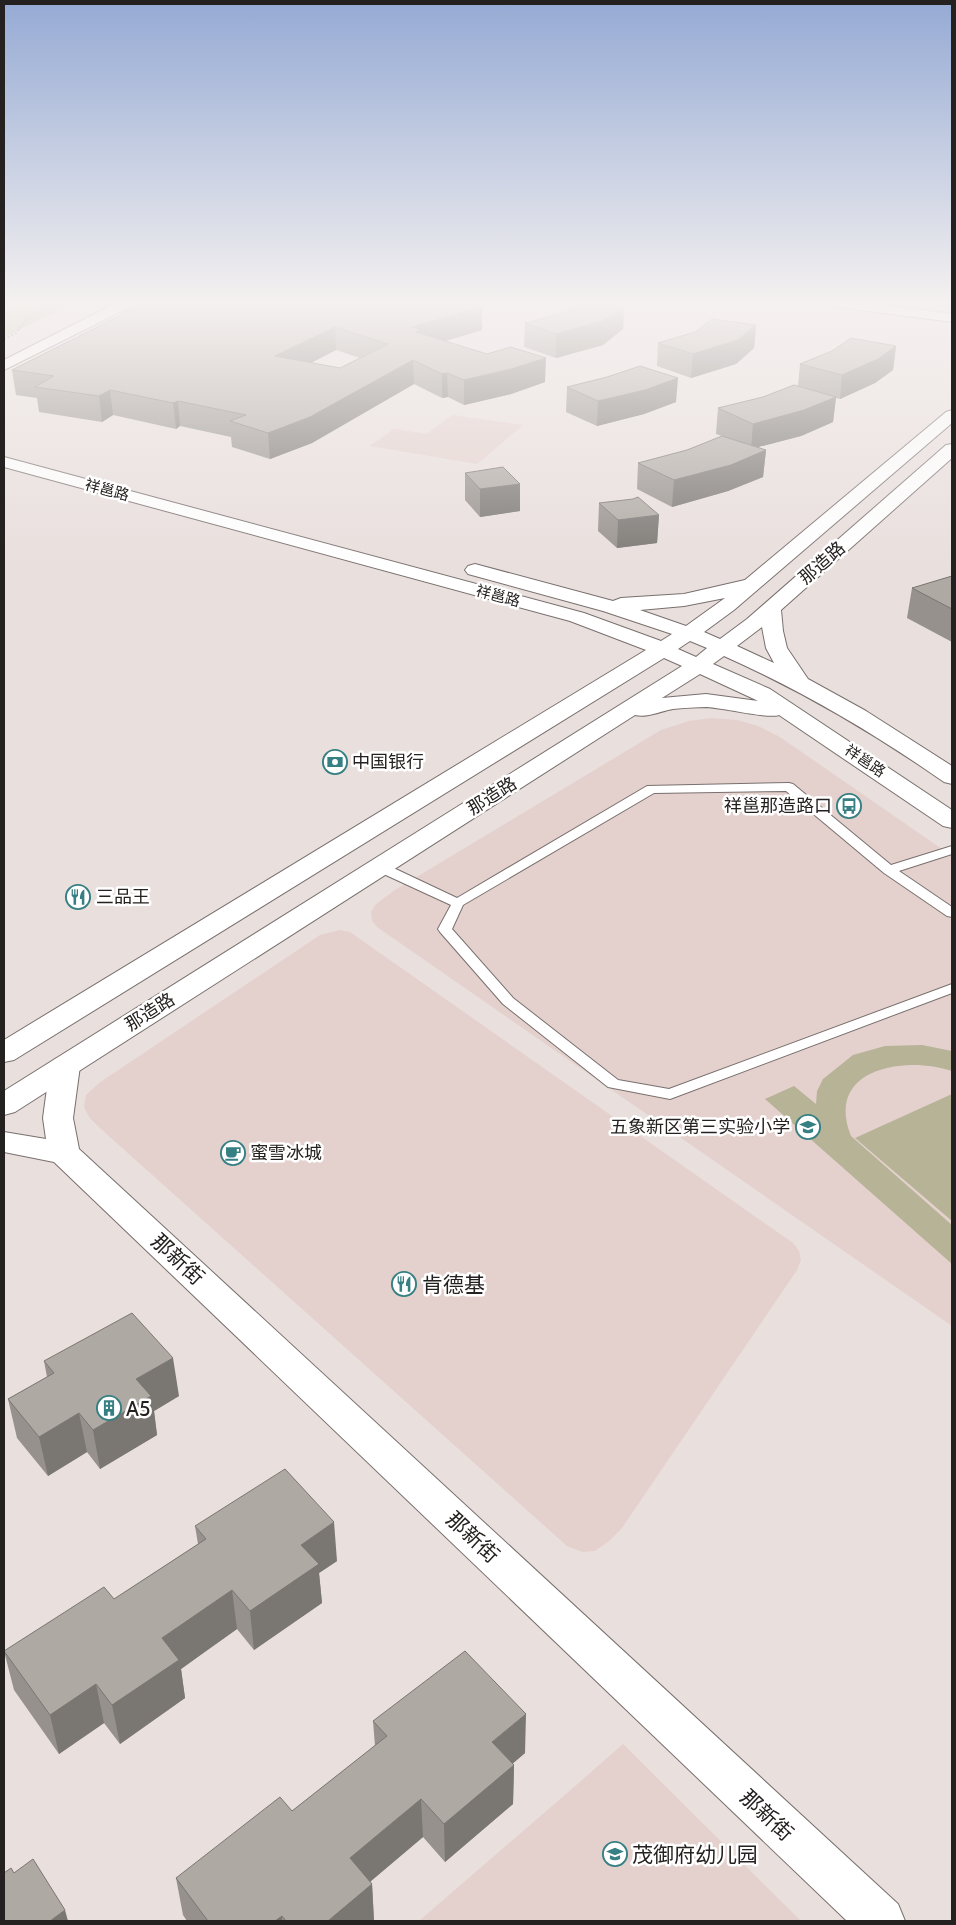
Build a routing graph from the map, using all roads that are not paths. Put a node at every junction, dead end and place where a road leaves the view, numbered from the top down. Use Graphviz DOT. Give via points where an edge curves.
graph roads {
  1 [pos="952,415"];
  2 [pos="4,446"];
  3 [pos="952,449"];
  4 [pos="4,462"];
  5 [pos="360,540"];
  6 [pos="456,565"];
  7 [pos="753,584"];
  8 [pos="600,603"];
  9 [pos="771,608"];
  10 [pos="577,618"];
  11 [pos="689,634"];
  12 [pos="724,648"];
  13 [pos="664,650"];
  14 [pos="699,665"];
  15 [pos="799,682"];
  16 [pos="606,685"];
  17 [pos="617,717"];
  18 [pos="801,719"];
  19 [pos="952,777"];
  20 [pos="952,821"];
  21 [pos="952,850"];
  22 [pos="380,867"];
  23 [pos="889,870"];
  24 [pos="458,903"];
  25 [pos="952,913"];
  26 [pos="952,988"];
  27 [pos="4,1053"];
  28 [pos="65,1066"];
  29 [pos="4,1105"];
  30 [pos="4,1142"];
  31 [pos="64,1153"];
  32 [pos="881,1921"];
  1 -- 7 [label="street, 那造路"];
  2 -- 5 [label="street, 祥邕路"];
  3 -- 9 [label="street, 那造路"];
  4 -- 10 [label="street, 祥邕路"];
  6 -- 8 [label="street, 祥邕路"];
  7 -- 8 [label="street" via="681,601"];
  7 -- 11 [label="street, 那造路"];
  8 -- 11 [label="street, 祥邕路"];
  9 -- 12 [label="street, 那造路"];
  9 -- 15 [label="street" via="771,633 781,659"];
  10 -- 13 [label="street, 祥邕路"];
  10 -- 16 [label="street" via="600,633 613,653 616,666"];
  11 -- 12 [label="street, 祥邕路"];
  11 -- 13 [label="street, 那造路"];
  12 -- 14 [label="street, 那造路"];
  12 -- 15 [label="street, 祥邕路"];
  13 -- 14 [label="street, 祥邕路"];
  13 -- 16 [label="street, 那造路"];
  14 -- 17 [label="street, 那造路"];
  14 -- 18 [label="street, 祥邕路" via="762,694"];
  15 -- 19 [label="street, 祥邕路" via="921,754"];
  16 -- 27 [label="street, 那造路"];
  17 -- 18 [label="street" via="668,702 708,699 753,706"];
  17 -- 22 [label="street, 那造路"];
  18 -- 20 [label="street, 祥邕路"];
  21 -- 23 [label="lane"];
  22 -- 24 [label="lane"];
  22 -- 28 [label="street, 那造路"];
  23 -- 24 [label="lane" via="789,787 651,789"];
  23 -- 25 [label="lane"];
  24 -- 26 [label="lane" via="445,929 508,1001 613,1084 670,1094"];
  28 -- 29 [label="street, 那造路"];
  28 -- 31 [label="street" via="58,1118"];
  30 -- 31 [label="street"];
  31 -- 32 [label="street, 那新街"];
}
